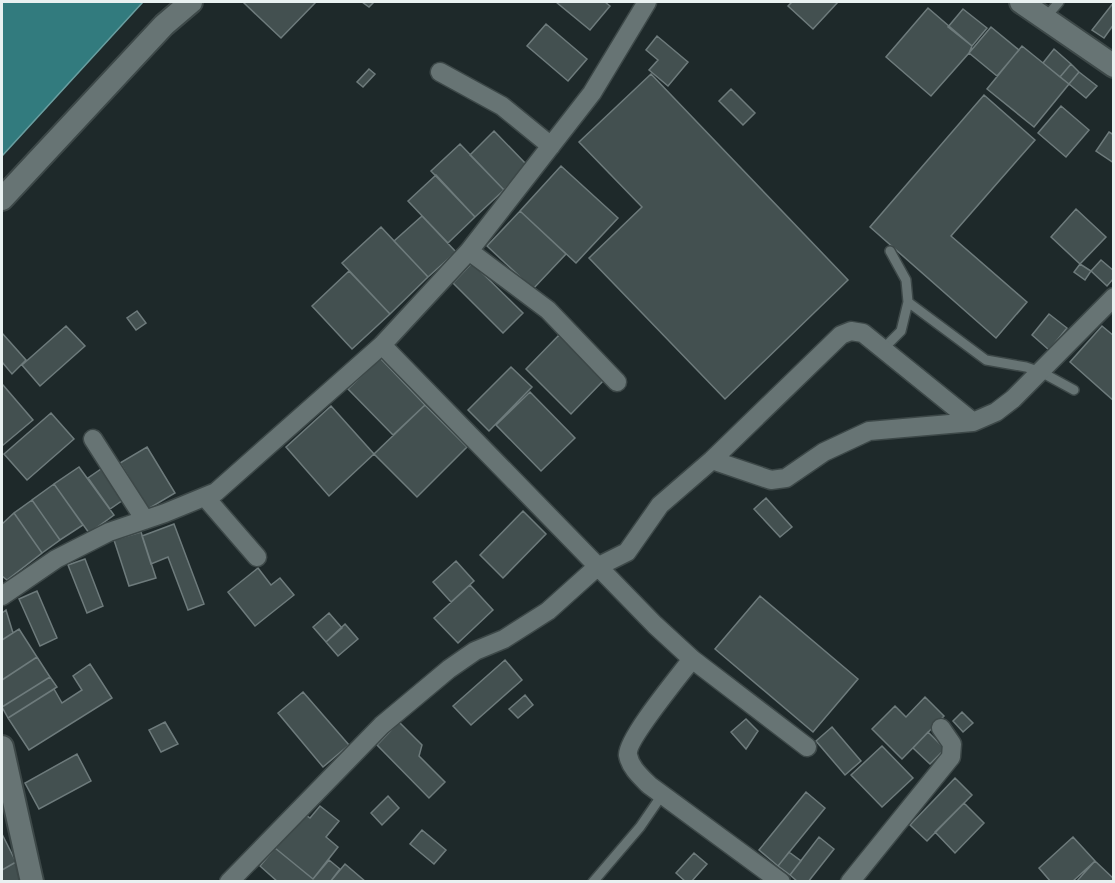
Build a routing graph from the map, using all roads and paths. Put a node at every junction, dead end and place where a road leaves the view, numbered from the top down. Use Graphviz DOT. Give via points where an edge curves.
graph roads {
  1 [pos="191,2"];
  2 [pos="647,2"];
  3 [pos="1022,2"];
  4 [pos="1052,10"];
  5 [pos="1113,66"];
  6 [pos="440,72"];
  7 [pos="551,146"];
  8 [pos="2,199"];
  9 [pos="469,251"];
  10 [pos="890,251"];
  11 [pos="1113,297"];
  12 [pos="908,302"];
  13 [pos="382,345"];
  14 [pos="883,349"];
  15 [pos="1041,372"];
  16 [pos="617,382"];
  17 [pos="1074,390"];
  18 [pos="973,422"];
  19 [pos="93,439"];
  20 [pos="712,460"];
  21 [pos="205,497"];
  22 [pos="145,520"];
  23 [pos="257,557"];
  24 [pos="597,567"];
  25 [pos="2,596"];
  26 [pos="692,659"];
  27 [pos="941,729"];
  28 [pos="807,747"];
  29 [pos="3,761"];
  30 [pos="662,795"];
  31 [pos="32,882"];
  32 [pos="229,882"];
  33 [pos="593,882"];
  34 [pos="781,882"];
  35 [pos="849,882"];
  1 -- 8 [label="street" via="164,25"];
  2 -- 7 [label="street" via="592,93"];
  3 -- 4 [label="street"];
  4 -- 5 [label="street"];
  6 -- 7 [label="street" via="502,106"];
  7 -- 9 [label="street"];
  9 -- 13 [label="street"];
  9 -- 16 [label="street" via="548,309"];
  10 -- 12 [label="lane" via="906,280"];
  11 -- 15 [label="street"];
  12 -- 14 [label="lane" via="901,331"];
  12 -- 15 [label="lane" via="987,360"];
  13 -- 21 [label="street" via="216,492"];
  13 -- 24 [label="street"];
  14 -- 18 [label="street"];
  14 -- 20 [label="street" via="863,333 851,331 841,335"];
  15 -- 17 [label="lane"];
  15 -- 18 [label="street" via="996,412"];
  18 -- 20 [label="street" via="868,431 824,452 786,478 771,480"];
  19 -- 22 [label="street"];
  20 -- 24 [label="street" via="660,505 627,552"];
  21 -- 22 [label="street"];
  21 -- 23 [label="street"];
  22 -- 25 [label="street" via="109,532 56,559"];
  24 -- 26 [label="street"];
  24 -- 32 [label="street" via="548,611 504,639 475,651 382,725"];
  26 -- 28 [label="street"];
  26 -- 30 [label="street" via="642,724 627,752 631,765"];
  27 -- 35 [label="street" via="952,744 951,757"];
  29 -- 31 [label="street"];
  30 -- 33 [label="lane"];
  30 -- 34 [label="street"];
}
